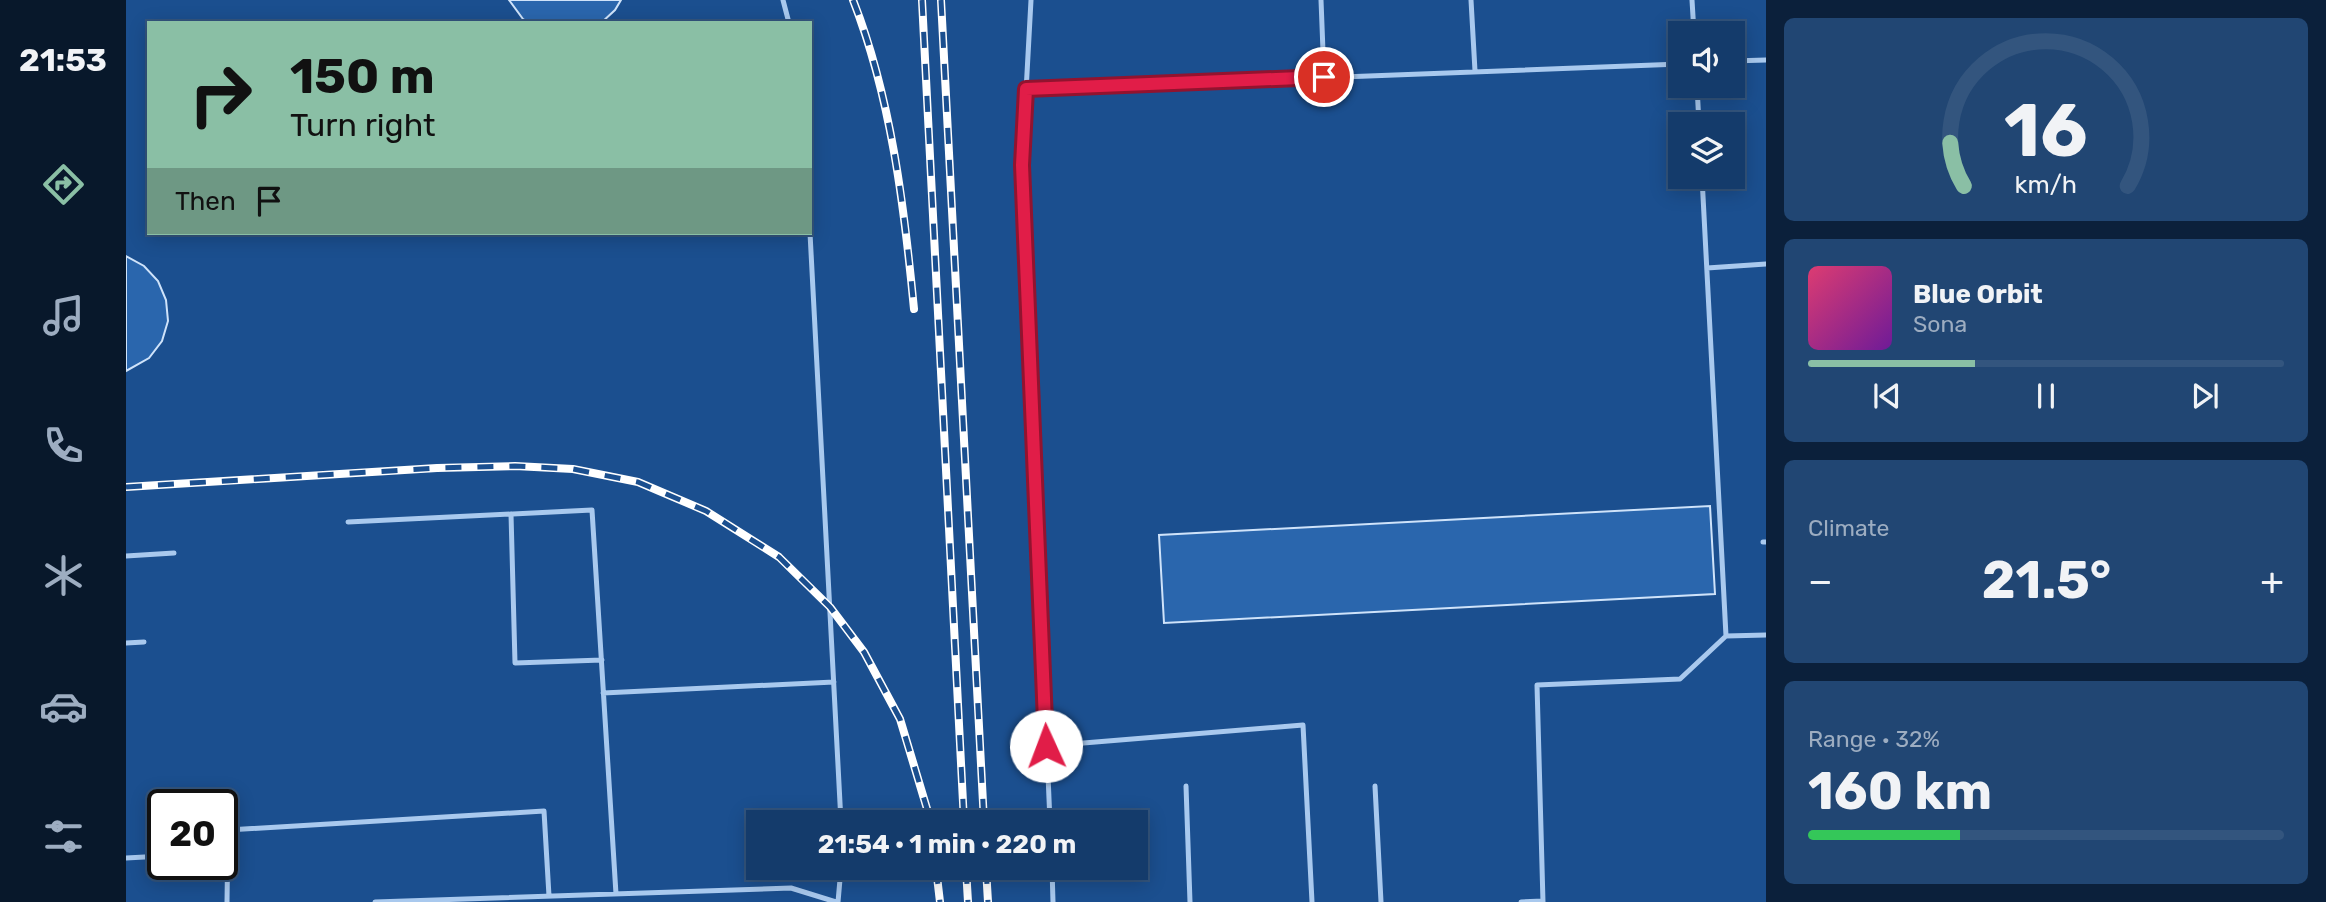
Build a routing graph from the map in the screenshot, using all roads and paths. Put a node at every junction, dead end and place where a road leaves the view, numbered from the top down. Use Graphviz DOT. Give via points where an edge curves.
graph roads {
  1 [pos="783,0"];
  2 [pos="1031,0"];
  3 [pos="1321,0"];
  4 [pos="1471,0"];
  5 [pos="1692,0"];
  6 [pos="788,21"];
  7 [pos="1693,21"];
  8 [pos="1766,60"];
  9 [pos="1745,61"];
  10 [pos="1668,64"];
  11 [pos="1475,71"];
  12 [pos="1324,77"];
  13 [pos="1026,89"];
  14 [pos="1703,189"];
  15 [pos="810,235"];
  16 [pos="1766,264"];
  17 [pos="1707,268"];
  18 [pos="511,514"];
  19 [pos="348,522"];
  20 [pos="174,553"];
  21 [pos="126,556"];
  22 [pos="1766,635"];
  23 [pos="1726,636"];
  24 [pos="144,642"];
  25 [pos="126,643"];
  26 [pos="602,660"];
  27 [pos="834,682"];
  28 [pos="603,692"];
  29 [pos="1046,746"];
  30 [pos="1186,786"];
  31 [pos="1375,786"];
  32 [pos="840,810"];
  33 [pos="1049,810"];
  34 [pos="238,829"];
  35 [pos="147,857"];
  36 [pos="126,858"];
  37 [pos="226,880"];
  38 [pos="840,880"];
  39 [pos="1053,880"];
  40 [pos="616,894"];
  41 [pos="549,897"];
  42 [pos="1543,901"];
  43 [pos="227,902"];
  44 [pos="376,902"];
  45 [pos="837,902"];
  46 [pos="1054,902"];
  47 [pos="1190,902"];
  48 [pos="1312,902"];
  49 [pos="1381,902"];
  50 [pos="1521,902"];
  1 -- 6 [label="lane"];
  2 -- 13 [label="lane"];
  3 -- 12 [label="lane"];
  4 -- 11 [label="lane"];
  5 -- 7 [label="lane"];
  8 -- 9 [label="lane"];
  10 -- 11 [label="lane"];
  11 -- 12 [label="lane"];
  12 -- 13 [label="lane"];
  13 -- 29 [label="lane" via="1022,165"];
  14 -- 17 [label="lane"];
  15 -- 27 [label="lane"];
  16 -- 17 [label="lane"];
  17 -- 23 [label="lane"];
  18 -- 19 [label="lane"];
  18 -- 26 [label="lane" via="592,510"];
  18 -- 26 [label="lane" via="515,663"];
  20 -- 21 [label="lane"];
  22 -- 23 [label="lane"];
  23 -- 42 [label="lane" via="1680,679 1537,685"];
  24 -- 25 [label="lane"];
  26 -- 28 [label="lane"];
  27 -- 28 [label="lane"];
  27 -- 32 [label="lane"];
  28 -- 40 [label="lane"];
  29 -- 33 [label="lane"];
  29 -- 48 [label="lane" via="1303,725"];
  30 -- 47 [label="lane"];
  31 -- 49 [label="lane"];
  34 -- 41 [label="lane" via="544,811"];
  35 -- 36 [label="lane"];
  37 -- 43 [label="lane"];
  38 -- 45 [label="lane"];
  39 -- 46 [label="lane"];
  40 -- 41 [label="lane"];
  40 -- 45 [label="lane" via="791,888"];
  41 -- 44 [label="lane"];
  42 -- 50 [label="lane"];
}
